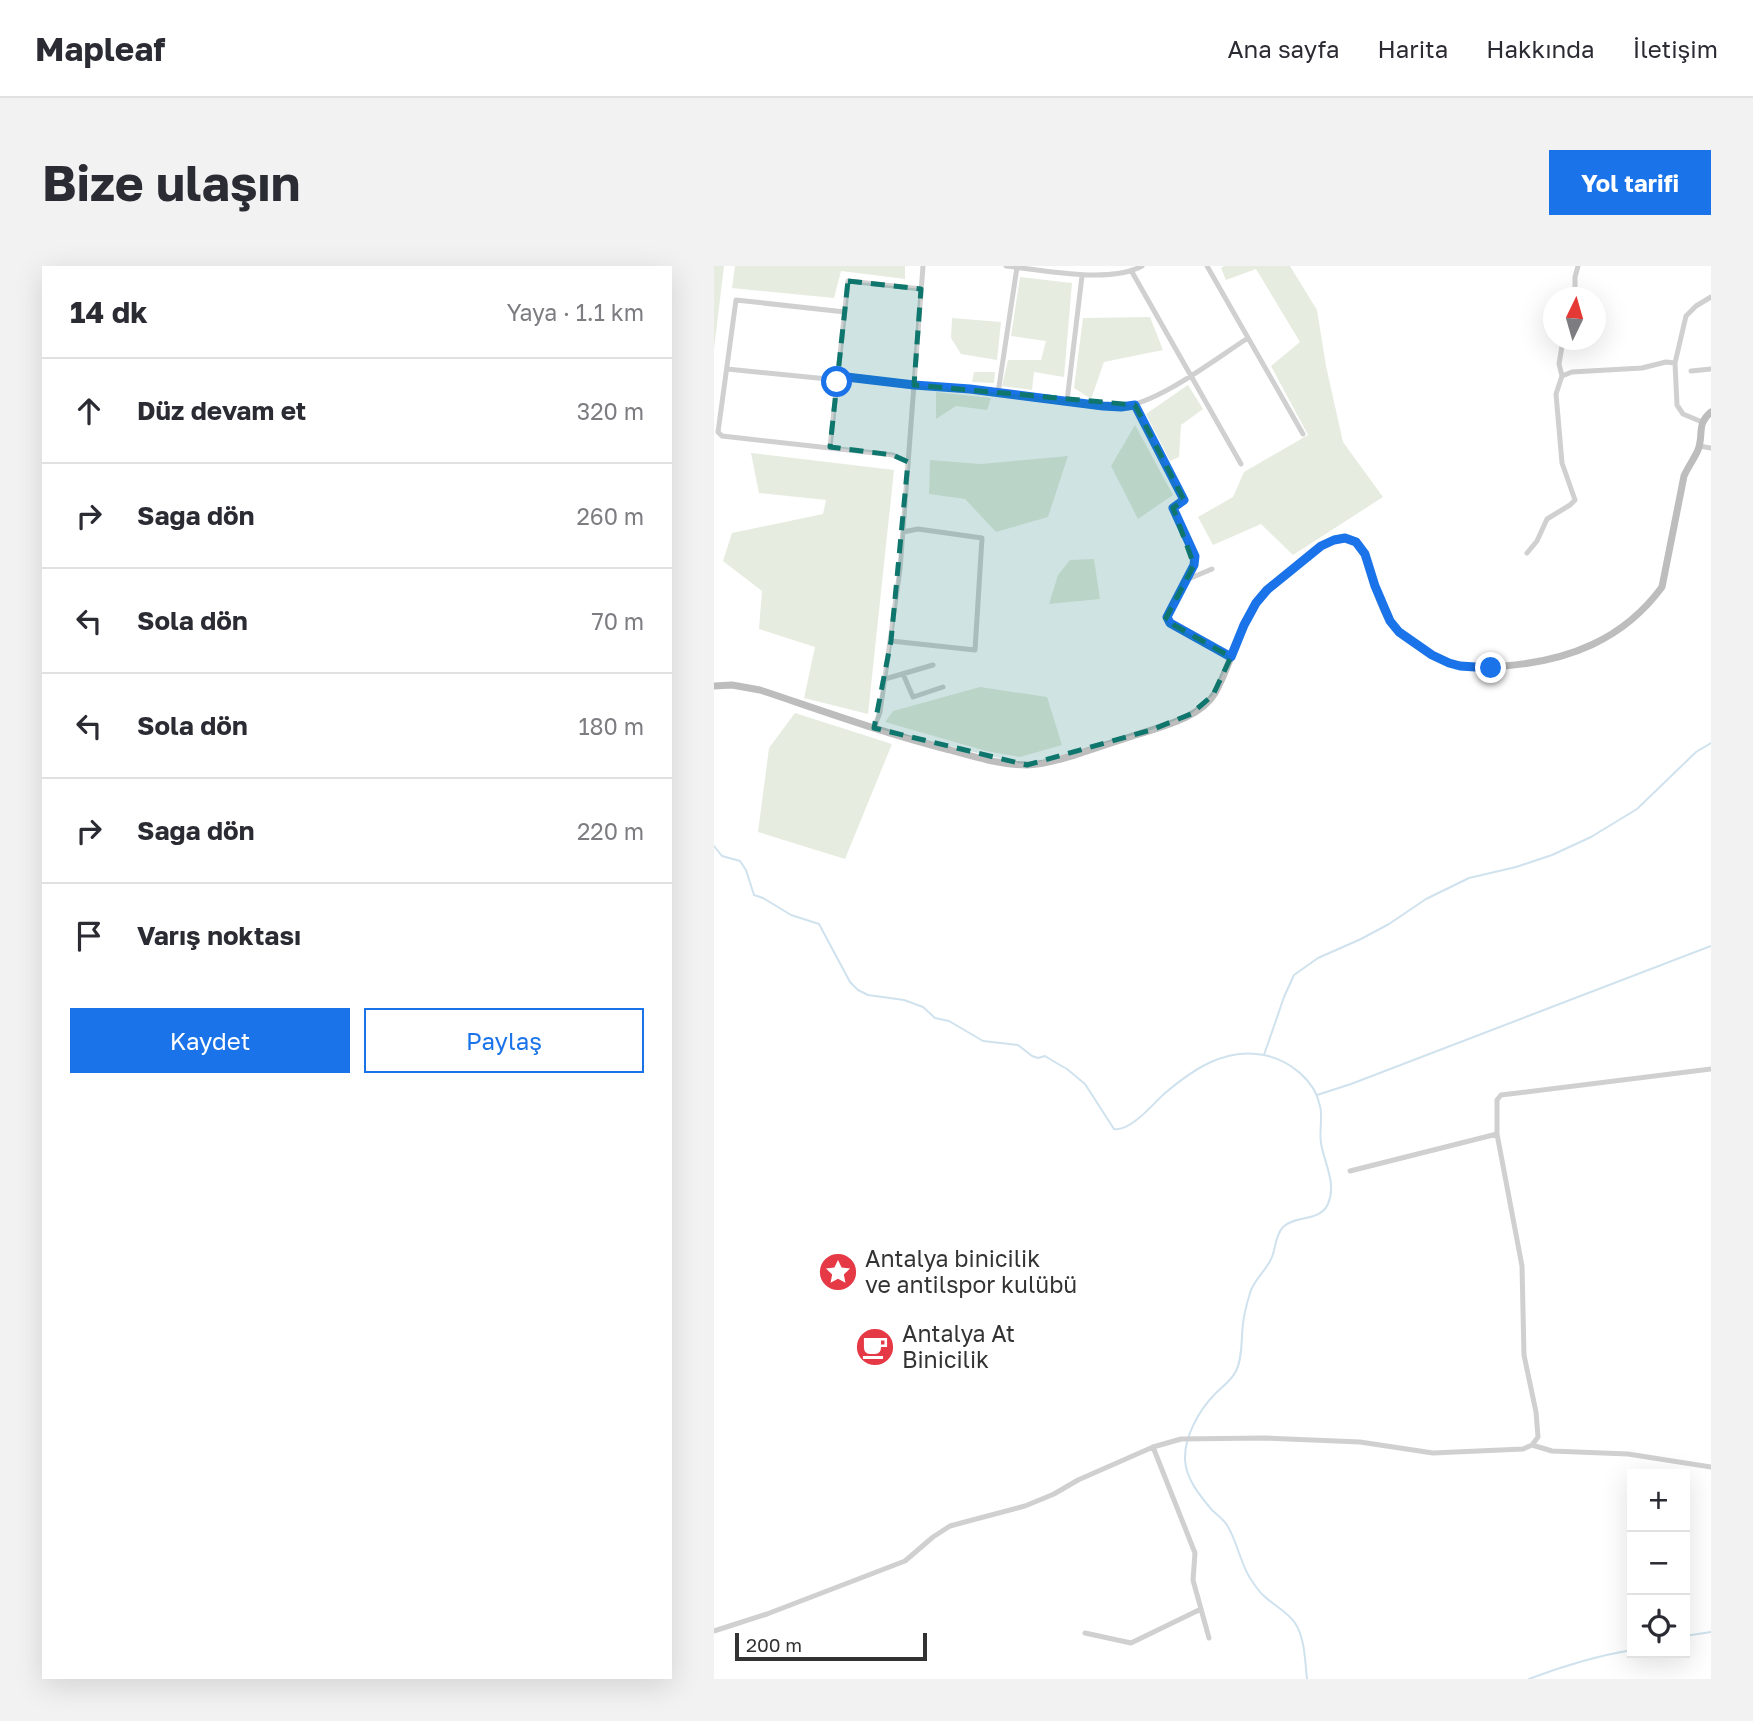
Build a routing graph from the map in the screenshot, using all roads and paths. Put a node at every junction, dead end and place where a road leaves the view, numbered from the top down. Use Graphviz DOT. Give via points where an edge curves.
graph roads {
  1 [pos="923,266"];
  2 [pos="1006,266"];
  3 [pos="1142,266"];
  4 [pos="1207,266"];
  5 [pos="1578,266"];
  6 [pos="1017,267"];
  7 [pos="1132,272"];
  8 [pos="1082,276"];
  9 [pos="1575,287"];
  10 [pos="921,289"];
  11 [pos="1711,297"];
  12 [pos="845,312"];
  13 [pos="1248,338"];
  14 [pos="1561,350"];
  15 [pos="1675,363"];
  16 [pos="727,369"];
  17 [pos="1711,369"];
  18 [pos="1691,371"];
  19 [pos="1191,375"];
  20 [pos="1562,376"];
  21 [pos="838,378"];
  22 [pos="914,385"];
  23 [pos="998,393"];
  24 [pos="1067,401"];
  25 [pos="1135,405"];
  26 [pos="1711,412"];
  27 [pos="1702,422"];
  28 [pos="1303,434"];
  29 [pos="1699,446"];
  30 [pos="830,447"];
  31 [pos="1711,448"];
  32 [pos="908,462"];
  33 [pos="1241,464"];
  34 [pos="902,532"];
  35 [pos="1527,553"];
  36 [pos="1212,569"];
  37 [pos="1186,580"];
  38 [pos="891,641"];
  39 [pos="1231,657"];
  40 [pos="933,665"];
  41 [pos="903,674"];
  42 [pos="885,680"];
  43 [pos="714,686"];
  44 [pos="943,687"];
  45 [pos="874,727"];
  46 [pos="1711,1069"];
  47 [pos="1497,1134"];
  48 [pos="1350,1171"];
  49 [pos="1532,1445"];
  50 [pos="1153,1447"];
  51 [pos="1711,1467"];
  52 [pos="1201,1609"];
  53 [pos="714,1631"];
  54 [pos="1085,1633"];
  55 [pos="1209,1639"];
  1 -- 10 [label="street"];
  2 -- 6 [label="street"];
  3 -- 7 [label="street"];
  4 -- 13 [label="street"];
  5 -- 9 [label="street"];
  6 -- 8 [label="street"];
  6 -- 23 [label="street"];
  7 -- 8 [label="street"];
  7 -- 19 [label="street"];
  8 -- 24 [label="street"];
  10 -- 12 [label="street" via="848,281"];
  10 -- 22 [label="street"];
  11 -- 15 [label="street" via="1686,316"];
  12 -- 16 [label="street" via="736,300"];
  12 -- 21 [label="street"];
  13 -- 19 [label="street"];
  13 -- 28 [label="street"];
  14 -- 20 [label="street"];
  15 -- 20 [label="street"];
  15 -- 27 [label="street" via="1677,405 1682,414"];
  16 -- 21 [label="street"];
  16 -- 30 [label="street" via="722,436"];
  17 -- 18 [label="street"];
  19 -- 25 [label="street"];
  19 -- 33 [label="street"];
  20 -- 35 [label="street" via="1556,394 1562,463 1575,500 1547,519"];
  21 -- 22 [label="street"];
  21 -- 30 [label="street"];
  22 -- 23 [label="street"];
  22 -- 32 [label="street"];
  23 -- 24 [label="street"];
  24 -- 25 [label="street"];
  25 -- 37 [label="street" via="1184,500 1173,508 1195,556"];
  26 -- 27 [label="street"];
  27 -- 29 [label="street"];
  29 -- 31 [label="street"];
  29 -- 39 [label="street" via="1684,476 1662,587 1635,617 1587,648 1530,664 1491,668 1449,663 1399,632 1390,621 1365,554 1356,542 1345,538 1321,546 1267,590 1244,625"];
  30 -- 32 [label="street" via="893,455"];
  32 -- 34 [label="street"];
  34 -- 38 [label="street"];
  34 -- 38 [label="street" via="918,529 982,537 975,650"];
  36 -- 37 [label="street"];
  37 -- 39 [label="street" via="1167,617 1170,623"];
  38 -- 42 [label="street"];
  39 -- 45 [label="street" via="1209,701 1191,715 1047,763 997,761"];
  40 -- 41 [label="street"];
  41 -- 42 [label="street"];
  41 -- 44 [label="street" via="914,697"];
  42 -- 45 [label="street"];
  43 -- 45 [label="street" via="760,690"];
  46 -- 47 [label="street" via="1501,1095"];
  47 -- 48 [label="street"];
  47 -- 49 [label="street" via="1522,1266 1524,1355 1538,1437"];
  49 -- 50 [label="street" via="1523,1450 1433,1453 1360,1442 1200,1438"];
  49 -- 51 [label="street" via="1552,1451 1628,1454"];
  50 -- 52 [label="street" via="1195,1553 1193,1580"];
  50 -- 53 [label="street" via="1025,1506 950,1526 905,1561"];
  52 -- 54 [label="street" via="1131,1643"];
  52 -- 55 [label="street"];
}
